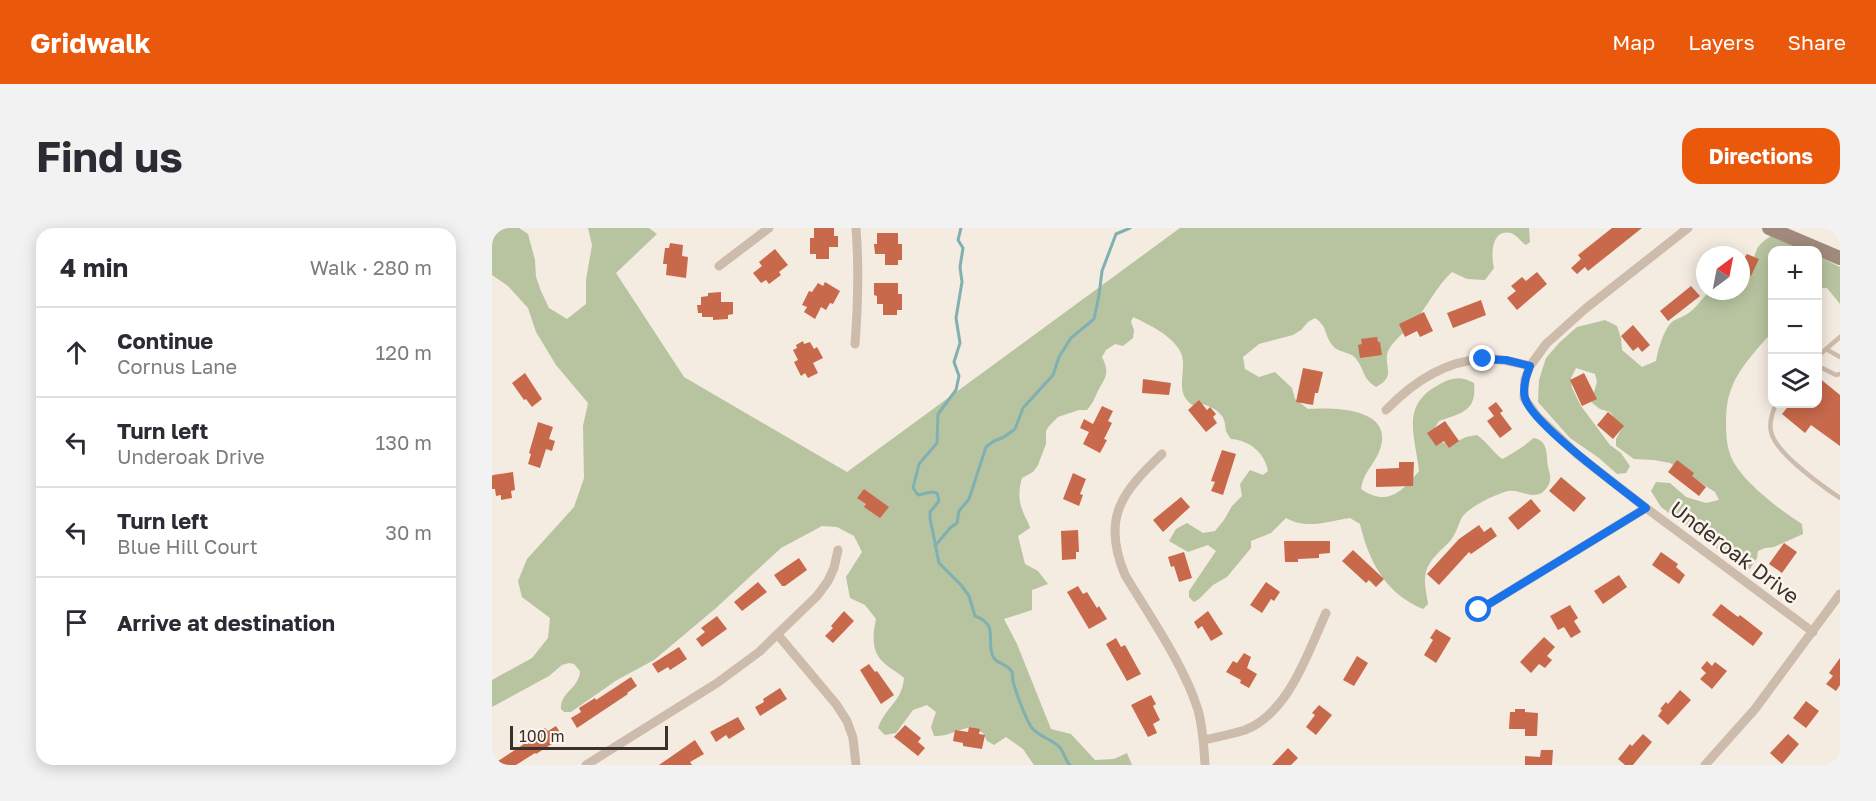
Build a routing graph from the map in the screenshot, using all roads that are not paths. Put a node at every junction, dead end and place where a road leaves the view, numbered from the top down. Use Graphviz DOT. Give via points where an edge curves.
graph roads {
  1 [pos="769,228"];
  2 [pos="856,228"];
  3 [pos="1688,228"];
  4 [pos="1769,228"];
  5 [pos="1840,258"];
  6 [pos="719,266"];
  7 [pos="1840,337"];
  8 [pos="855,344"];
  9 [pos="1826,349"];
  10 [pos="1820,354"];
  11 [pos="1840,357"];
  12 [pos="1530,366"];
  13 [pos="1822,368"];
  14 [pos="1840,374"];
  15 [pos="1775,408"];
  16 [pos="1386,410"];
  17 [pos="1162,454"];
  18 [pos="1840,498"];
  19 [pos="1646,508"];
  20 [pos="837,550"];
  21 [pos="1840,594"];
  22 [pos="1479,610"];
  23 [pos="1326,613"];
  24 [pos="1813,632"];
  25 [pos="778,635"];
  26 [pos="1204,740"];
  27 [pos="586,765"];
  28 [pos="856,765"];
  29 [pos="1205,765"];
  30 [pos="1705,765"];
  1 -- 6 [label="street"];
  2 -- 8 [label="street"];
  3 -- 12 [label="street, Underoak Drive" via="1566,324"];
  4 -- 5 [label="main road"];
  7 -- 9 [label="lane"];
  9 -- 10 [label="lane"];
  9 -- 11 [label="lane"];
  12 -- 16 [label="street" via="1483,359 1444,368 1415,384"];
  12 -- 19 [label="street, Underoak Drive" via="1524,398 1536,416"];
  13 -- 14 [label="lane"];
  15 -- 18 [label="lane" via="1770,423 1781,450"];
  17 -- 26 [label="street" via="1129,488 1120,505 1115,520 1115,548 1125,575 1188,685"];
  19 -- 22 [label="street"];
  19 -- 24 [label="street, Underoak Drive"];
  20 -- 25 [label="street" via="828,581"];
  21 -- 24 [label="street"];
  23 -- 26 [label="street" via="1277,708 1246,729"];
  24 -- 30 [label="street" via="1755,709"];
  25 -- 27 [label="street" via="736,671"];
  25 -- 28 [label="street" via="847,721"];
  26 -- 29 [label="street"];
}
